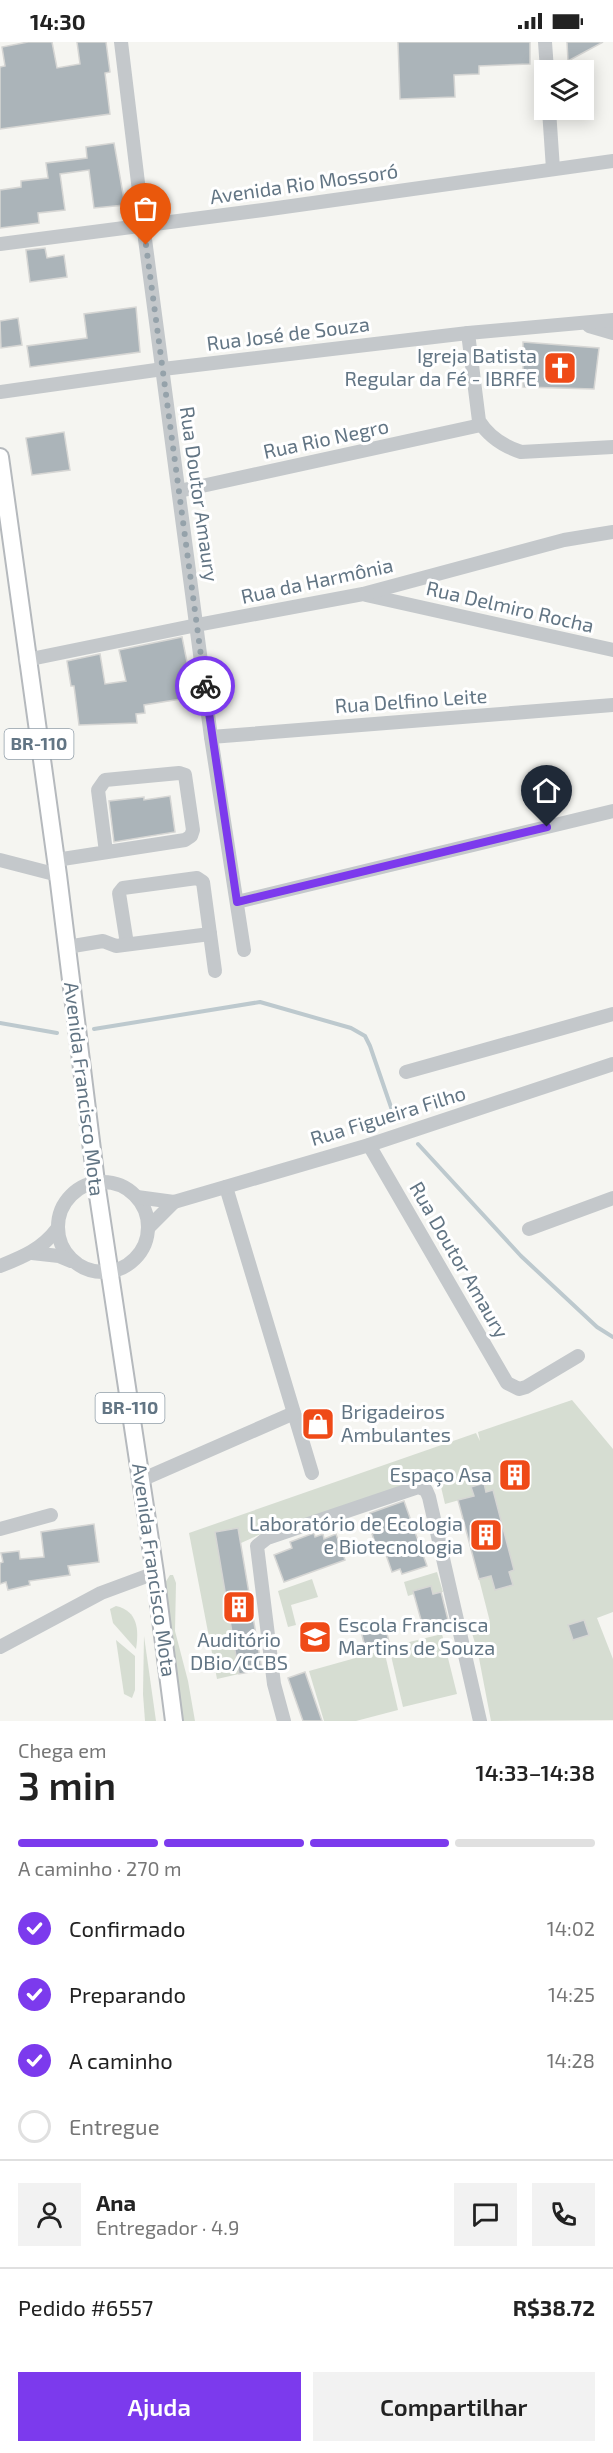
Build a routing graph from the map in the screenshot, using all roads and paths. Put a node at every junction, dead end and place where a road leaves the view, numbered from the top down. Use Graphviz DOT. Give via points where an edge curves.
graph roads {
  1 [pos="122,42"];
  2 [pos="545,42"];
  3 [pos="546,60"];
  4 [pos="550,120"];
  5 [pos="613,161"];
  6 [pos="553,169"];
  7 [pos="143,224"];
  8 [pos="0,244"];
  9 [pos="613,320"];
  10 [pos="582,323"];
  11 [pos="468,333"];
  12 [pos="613,333"];
  13 [pos="163,369"];
  14 [pos="0,392"];
  15 [pos="481,425"];
  16 [pos="613,447"];
  17 [pos="0,457"];
  18 [pos="2,489"];
  19 [pos="179,491"];
  20 [pos="613,532"];
  21 [pos="0,534"];
  22 [pos="12,547"];
  23 [pos="363,594"];
  24 [pos="197,625"];
  25 [pos="613,650"];
  26 [pos="27,660"];
  27 [pos="613,705"];
  28 [pos="212,736"];
  29 [pos="613,812"];
  30 [pos="106,852"];
  31 [pos="0,860"];
  32 [pos="56,867"];
  33 [pos="237,902"];
  34 [pos="124,928"];
  35 [pos="210,934"];
  36 [pos="103,941"];
  37 [pos="127,944"];
  38 [pos="67,947"];
  39 [pos="244,950"];
  40 [pos="215,970"];
  41 [pos="613,1014"];
  42 [pos="613,1064"];
  43 [pos="406,1072"];
  44 [pos="369,1145"];
  45 [pos="96,1182"];
  46 [pos="226,1187"];
  47 [pos="137,1197"];
  48 [pos="613,1198"];
  49 [pos="174,1202"];
  50 [pos="148,1228"];
  51 [pos="57,1229"];
  52 [pos="529,1229"];
  53 [pos="32,1253"];
  54 [pos="74,1263"];
  55 [pos="0,1266"];
  56 [pos="110,1272"];
  57 [pos="578,1356"];
  58 [pos="294,1413"];
  59 [pos="312,1473"];
  60 [pos="141,1480"];
  61 [pos="51,1515"];
  62 [pos="0,1529"];
  63 [pos="155,1573"];
  64 [pos="0,1647"];
  65 [pos="174,1721"];
  66 [pos="284,1721"];
  67 [pos="480,1721"];
  1 -- 7 [label="street, Rua Doutor Amaury"];
  2 -- 3 [label="street"];
  4 -- 6 [label="street"];
  5 -- 6 [label="street, Avenida Rio Mossoró"];
  6 -- 7 [label="street, Avenida Rio Mossoró"];
  7 -- 8 [label="street, Avenida Rio Mossoró"];
  7 -- 13 [label="street, Rua Doutor Amaury"];
  9 -- 10 [label="street, Rua José de Souza"];
  10 -- 11 [label="street, Rua José de Souza"];
  10 -- 12 [label="street, Rua José de Souza"];
  11 -- 13 [label="street, Rua José de Souza"];
  11 -- 15 [label="street"];
  13 -- 14 [label="street, Rua José de Souza"];
  13 -- 19 [label="street, Rua Doutor Amaury"];
  15 -- 16 [label="street" via="508,448 521,452"];
  15 -- 19 [label="street, Rua Rio Negro"];
  17 -- 18 [label="main road, Avenida Francisco Mota / BR-110"];
  18 -- 22 [label="main road, Avenida Francisco Mota / BR-110"];
  19 -- 24 [label="street, Rua Doutor Amaury"];
  20 -- 23 [label="street, Rua da Harmônia" via="564,540"];
  21 -- 22 [label="street"];
  22 -- 26 [label="main road, Avenida Francisco Mota / BR-110"];
  23 -- 24 [label="street, Rua da Harmônia"];
  23 -- 25 [label="street, Rua Delmiro Rocha"];
  24 -- 26 [label="street, Rua da Harmônia"];
  24 -- 28 [label="street, Rua Doutor Amaury"];
  26 -- 32 [label="main road, Avenida Francisco Mota / BR-110"];
  27 -- 28 [label="street, Rua Delfino Leite"];
  28 -- 33 [label="street, Rua Doutor Amaury"];
  29 -- 33 [label="street"];
  30 -- 30 [label="street" via="98,790 105,780 185,775 191,836"];
  30 -- 32 [label="street"];
  31 -- 32 [label="street"];
  32 -- 38 [label="main road, Avenida Francisco Mota / BR-110"];
  33 -- 39 [label="street, Rua Doutor Amaury"];
  34 -- 35 [label="street" via="119,893 123,888 197,878 202,882"];
  34 -- 36 [label="street" via="114,928"];
  34 -- 37 [label="street"];
  35 -- 37 [label="street"];
  35 -- 40 [label="street"];
  36 -- 37 [label="street" via="116,946"];
  36 -- 38 [label="street"];
  38 -- 45 [label="main road, Avenida Francisco Mota / BR-110"];
  41 -- 43 [label="street, Rua Figueira Filho"];
  42 -- 44 [label="street, Rua Figueira Filho"];
  44 -- 46 [label="street, Rua Figueira Filho"];
  44 -- 57 [label="street, Rua Doutor Amaury" via="507,1383 519,1389"];
  45 -- 47 [label="street" via="118,1184"];
  45 -- 51 [label="street" via="72,1193 64,1203"];
  45 -- 56 [label="main road, Avenida Francisco Mota / BR-110"];
  46 -- 49 [label="street, Rua Figueira Filho"];
  46 -- 58 [label="street"];
  47 -- 49 [label="street, Rua Figueira Filho"];
  47 -- 50 [label="street"];
  48 -- 52 [label="street"];
  49 -- 50 [label="street, Rua Figueira Filho"];
  50 -- 56 [label="street" via="141,1252 122,1268"];
  51 -- 53 [label="street"];
  51 -- 54 [label="street" via="59,1241"];
  53 -- 54 [label="street" via="59,1256"];
  53 -- 55 [label="street"];
  54 -- 56 [label="street" via="97,1273"];
  56 -- 60 [label="main road, Avenida Francisco Mota / BR-110"];
  58 -- 59 [label="street"];
  58 -- 60 [label="street"];
  60 -- 63 [label="main road, Avenida Francisco Mota / BR-110"];
  61 -- 62 [label="street"];
  63 -- 64 [label="street" via="100,1593"];
  63 -- 65 [label="main road, Avenida Francisco Mota / BR-110"];
  66 -- 67 [label="street" via="274,1684 258,1546 267,1539 418,1487 426,1490 429,1497"];
}
